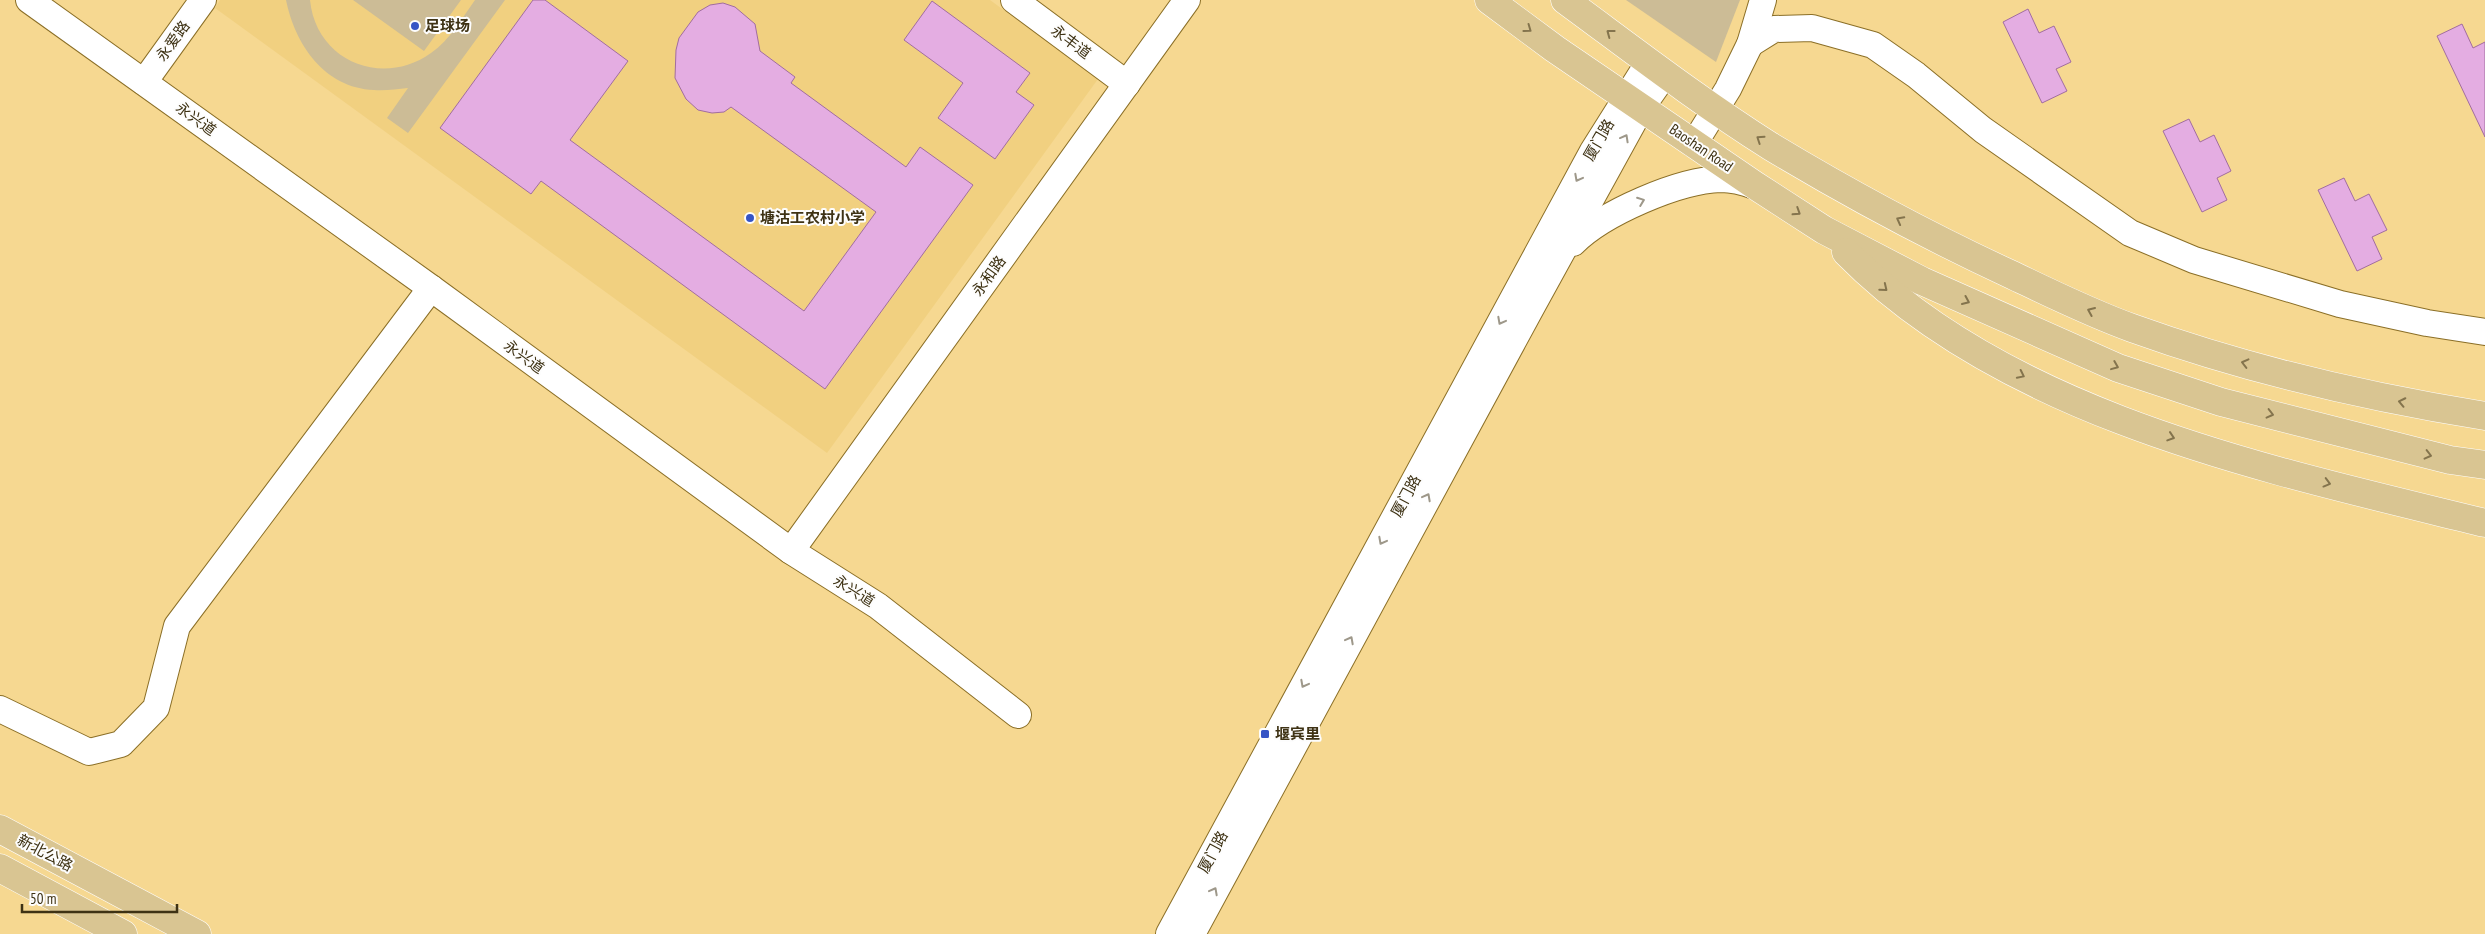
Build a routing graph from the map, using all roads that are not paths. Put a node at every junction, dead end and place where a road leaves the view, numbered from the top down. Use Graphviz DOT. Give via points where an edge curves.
graph roads {
  1 [pos="29,0"];
  2 [pos="203,0"];
  3 [pos="1014,0"];
  4 [pos="1187,0"];
  5 [pos="1489,0"];
  6 [pos="1566,0"];
  7 [pos="1763,0"];
  8 [pos="1750,44"];
  9 [pos="1657,68"];
  10 [pos="144,82"];
  11 [pos="1127,84"];
  12 [pos="1633,102"];
  13 [pos="1716,109"];
  14 [pos="1694,144"];
  15 [pos="1756,186"];
  16 [pos="1824,230"];
  17 [pos="1559,258"];
  18 [pos="431,288"];
  19 [pos="2485,332"];
  20 [pos="2485,416"];
  21 [pos="2485,465"];
  22 [pos="2485,523"];
  23 [pos="791,551"];
  24 [pos="0,709"];
  25 [pos="1018,715"];
  26 [pos="0,829"];
  27 [pos="0,868"];
  28 [pos="123,934"];
  29 [pos="196,934"];
  30 [pos="1169,934"];
  31 [pos="1192,934"];
  1 -- 10 [label="street, 永兴道"];
  2 -- 10 [label="street, 永爱路"];
  3 -- 11 [label="street, 永丰道"];
  4 -- 11 [label="street, 永和路"];
  5 -- 12 [label="main road, Baoshan Road, one-way"];
  9 -- 6 [label="main road, one-way"];
  7 -- 8 [label="street"];
  8 -- 13 [label="street"];
  8 -- 19 [label="street" via="1774,29 1812,28 1873,45 1916,74 1983,130 2130,233 2194,260 2340,304"];
  9 -- 12 [label="street, 厦门路"];
  9 -- 13 [label="main road"];
  10 -- 18 [label="street, 永兴道"];
  11 -- 23 [label="street, 永和路"];
  12 -- 14 [label="main road, Baoshan Road"];
  17 -- 12 [label="street, 厦门路, one-way"];
  12 -- 30 [label="street, 厦门路, one-way" via="1588,159"];
  13 -- 14 [label="street"];
  20 -- 13 [label="main road, one-way" via="2356,392 2215,355 2130,327 1943,243 1769,145"];
  14 -- 15 [label="main road, Baoshan Road"];
  15 -- 16 [label="main road, Baoshan Road, one-way"];
  17 -- 15 [label="street, one-way" via="1592,226 1646,199 1699,182 1720,179"];
  16 -- 21 [label="main road, Baoshan Road, one-way" via="1922,281 2118,368 2221,402 2450,460"];
  16 -- 22 [label="main road, one-way" via="1880,285 1931,325 1985,357 2060,394 2151,430 2254,463"];
  31 -- 17 [label="street, 厦门路, one-way"];
  18 -- 23 [label="street, 永兴道"];
  18 -- 24 [label="street" via="177,626 156,708 121,744 88,752"];
  23 -- 25 [label="street, 永兴道" via="878,606"];
  26 -- 29 [label="main road, 新北公路"];
  27 -- 28 [label="main road"];
}
